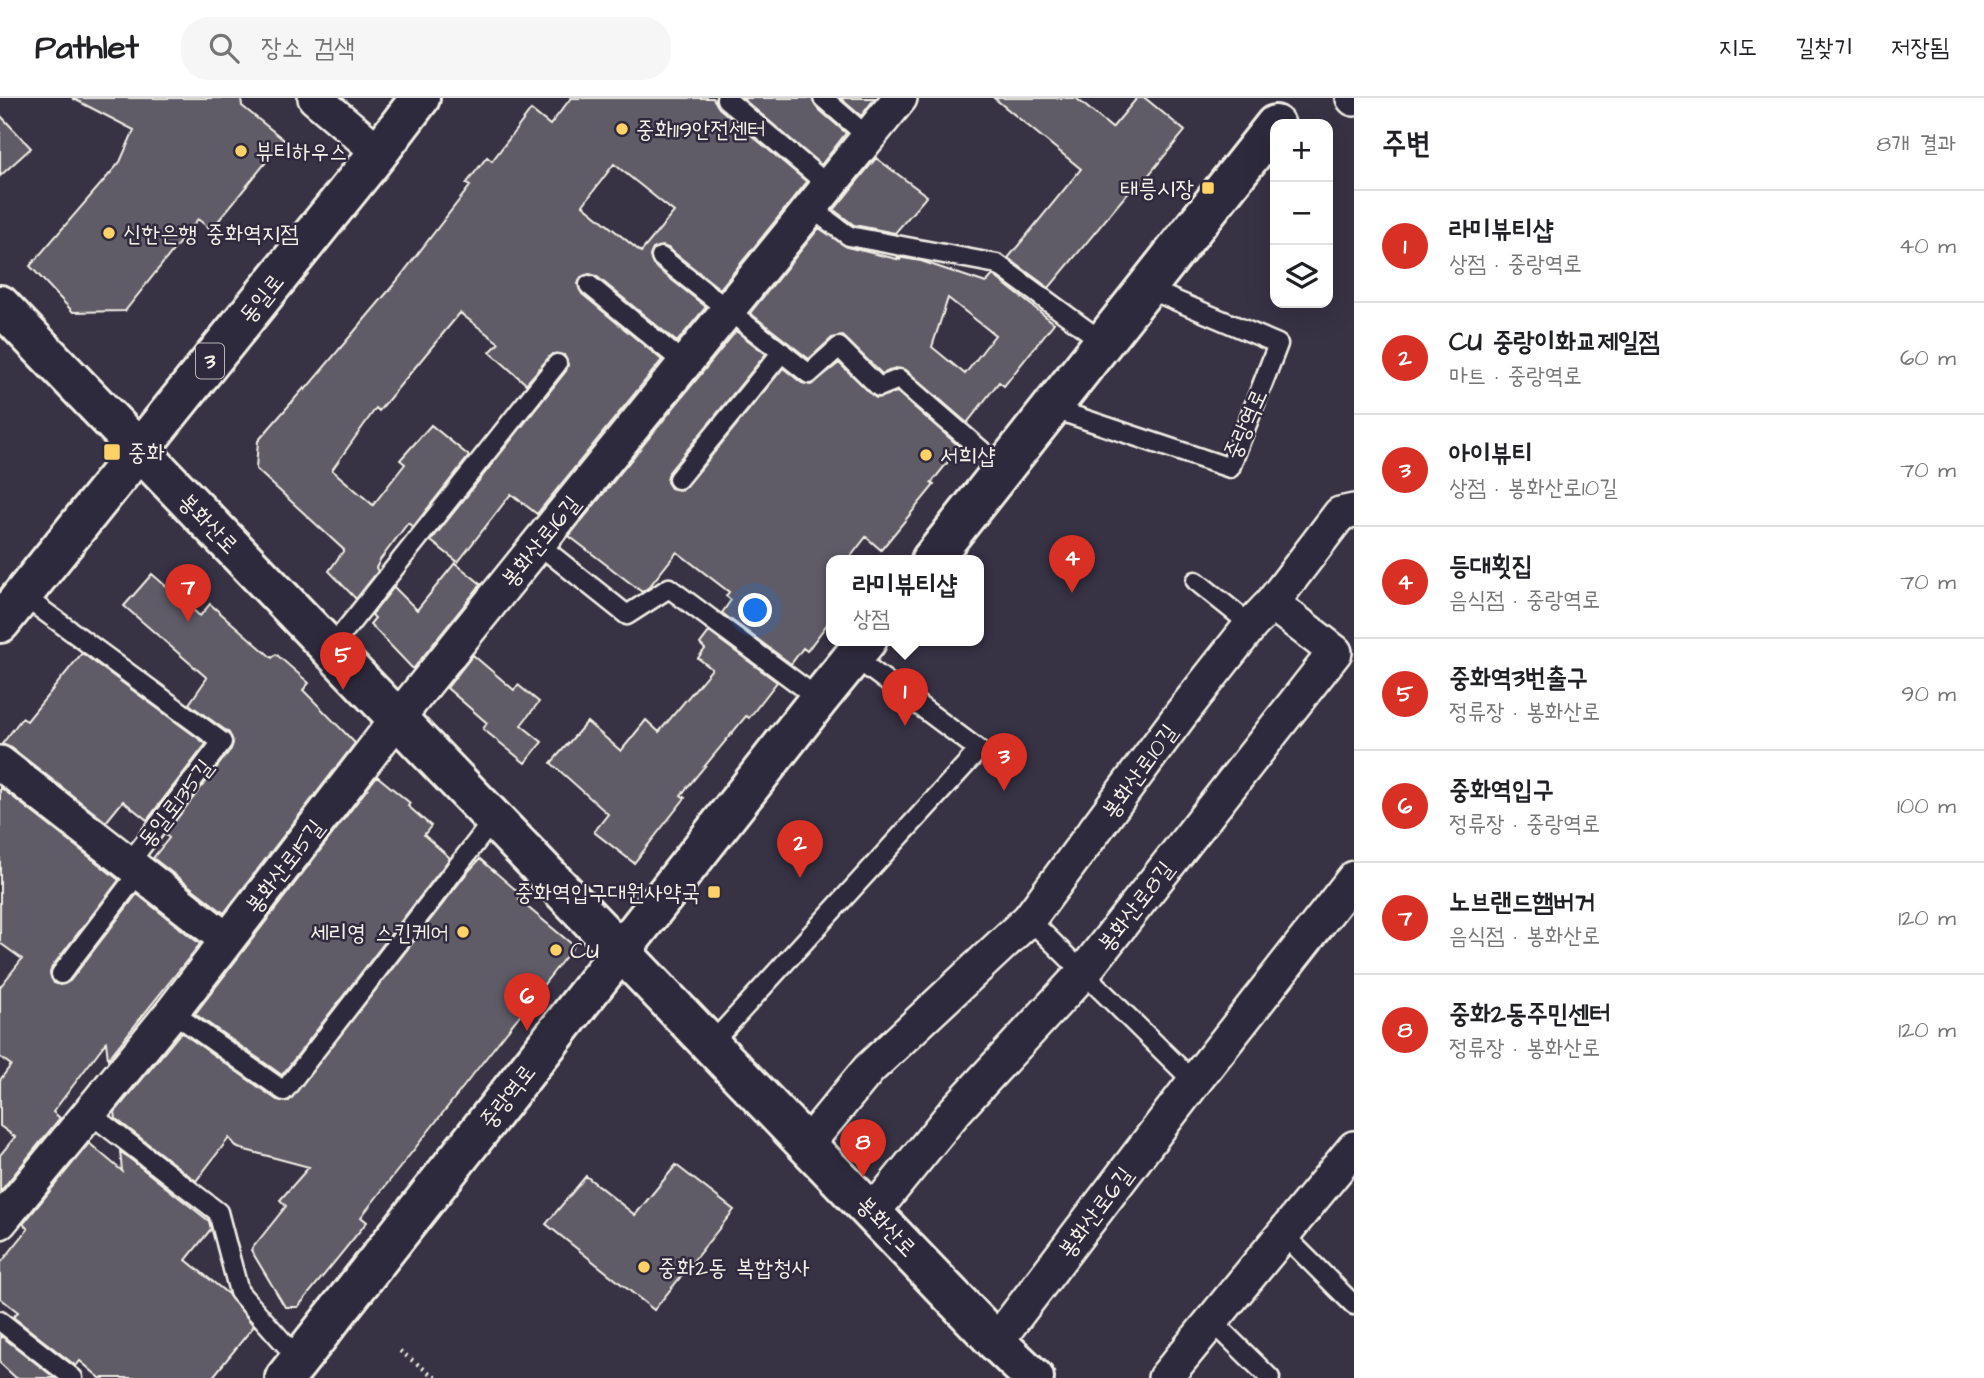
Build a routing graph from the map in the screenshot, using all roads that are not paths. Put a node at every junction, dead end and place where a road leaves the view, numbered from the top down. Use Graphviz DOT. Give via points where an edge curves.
graph roads {
  1 [pos="315,98"];
  2 [pos="420,98"];
  3 [pos="823,98"];
  4 [pos="900,98"];
  5 [pos="1296,98"];
  6 [pos="726,99"];
  7 [pos="1279,119"];
  8 [pos="1270,130"];
  9 [pos="868,137"];
  10 [pos="379,152"];
  11 [pos="820,197"];
  12 [pos="661,257"];
  13 [pos="589,285"];
  14 [pos="1146,288"];
  15 [pos="0,305"];
  16 [pos="729,309"];
  17 [pos="1103,342"];
  18 [pos="782,352"];
  19 [pos="557,363"];
  20 [pos="685,364"];
  21 [pos="1051,408"];
  22 [pos="138,450"];
  23 [pos="1003,469"];
  24 [pos="678,479"];
  25 [pos="1354,510"];
  26 [pos="538,544"];
  27 [pos="935,555"];
  28 [pos="1196,581"];
  29 [pos="11,609"];
  30 [pos="1261,614"];
  31 [pos="330,649"];
  32 [pos="861,649"];
  33 [pos="818,699"];
  34 [pos="397,719"];
  35 [pos="222,743"];
  36 [pos="0,764"];
  37 [pos="494,819"];
  38 [pos="134,867"];
  39 [pos="1354,878"];
  40 [pos="1030,919"];
  41 [pos="227,940"];
  42 [pos="622,949"];
  43 [pos="1083,973"];
  44 [pos="61,974"];
  45 [pos="172,1012"];
  46 [pos="710,1045"];
  47 [pos="1194,1082"];
  48 [pos="88,1112"];
  49 [pos="808,1143"];
  50 [pos="1354,1148"];
  51 [pos="873,1212"];
  52 [pos="0,1222"];
  53 [pos="1283,1234"];
  54 [pos="1354,1305"];
  55 [pos="0,1321"];
  56 [pos="1212,1321"];
  57 [pos="996,1342"];
  58 [pos="292,1369"];
  59 [pos="73,1378"];
  60 [pos="1034,1378"];
  61 [pos="1165,1378"];
  62 [pos="1270,1378"];
  1 -- 10 [label="street"];
  2 -- 10 [label="main road, 동일로 / 3"];
  3 -- 9 [label="lane"];
  4 -- 9 [label="street, 봉화산로16길"];
  5 -- 7 [label="main road"];
  6 -- 11 [label="lane"];
  8 -- 14 [label="main road"];
  9 -- 11 [label="street, 봉화산로16길"];
  10 -- 22 [label="main road, 동일로 / 3"];
  11 -- 16 [label="street, 봉화산로16길"];
  11 -- 17 [label="lane" via="849,236 997,264"];
  12 -- 16 [label="lane"];
  13 -- 20 [label="lane"];
  14 -- 17 [label="main road"];
  14 -- 21 [label="lane, 중랑역로" via="1278,344 1230,468"];
  15 -- 22 [label="main road, 봉화산로"];
  16 -- 18 [label="lane"];
  16 -- 20 [label="street, 봉화산로16길"];
  17 -- 21 [label="main road"];
  18 -- 23 [label="lane" via="809,374 839,347 879,387 899,379"];
  18 -- 24 [label="lane"];
  19 -- 31 [label="lane"];
  20 -- 26 [label="street, 봉화산로16길"];
  21 -- 23 [label="main road"];
  22 -- 29 [label="main road, 동일로 / 3"];
  22 -- 31 [label="main road, 봉화산로"];
  23 -- 27 [label="main road"];
  25 -- 30 [label="street, 봉화산로10길" via="1340,514"];
  26 -- 33 [label="lane" via="627,615 669,588"];
  26 -- 34 [label="street, 봉화산로16길"];
  28 -- 30 [label="lane"];
  29 -- 35 [label="lane, 동일로"];
  30 -- 40 [label="street, 봉화산로10길"];
  30 -- 43 [label="street, 봉화산로8길" via="1335,652"];
  31 -- 34 [label="main road, 봉화산로"];
  32 -- 33 [label="main road, 중랑역로"];
  32 -- 46 [label="lane, 중랑역로" via="979,750"];
  33 -- 42 [label="main road, 중랑역로"];
  34 -- 37 [label="main road, 봉화산로"];
  34 -- 41 [label="street, 봉화산로15길"];
  35 -- 38 [label="lane, 동일로135길"];
  36 -- 38 [label="street, 동일로135길"];
  37 -- 42 [label="main road, 봉화산로"];
  37 -- 45 [label="lane" via="284,1091"];
  38 -- 41 [label="street, 동일로135길"];
  38 -- 44 [label="lane, 동일로135길"];
  39 -- 47 [label="street, 봉화산로6길"];
  40 -- 43 [label="lane"];
  40 -- 49 [label="street, 봉화산로10길" via="869,1069"];
  41 -- 45 [label="street, 봉화산로15길"];
  42 -- 46 [label="main road, 봉화산로"];
  42 -- 58 [label="main road, 중랑역로"];
  43 -- 47 [label="lane"];
  43 -- 51 [label="street, 봉화산로8길" via="956,1110"];
  45 -- 48 [label="street, 봉화산로15길"];
  46 -- 49 [label="main road, 봉화산로"];
  47 -- 57 [label="street, 봉화산로6길"];
  48 -- 52 [label="street, 봉화산로15길"];
  48 -- 58 [label="lane, 중랑역로" via="218,1212 239,1292"];
  49 -- 51 [label="main road, 봉화산로"];
  50 -- 53 [label="street"];
  51 -- 57 [label="main road, 봉화산로"];
  53 -- 54 [label="lane"];
  53 -- 56 [label="street"];
  55 -- 59 [label="lane"];
  56 -- 61 [label="street"];
  56 -- 62 [label="lane"];
  57 -- 60 [label="main road, 봉화산로"];
}
